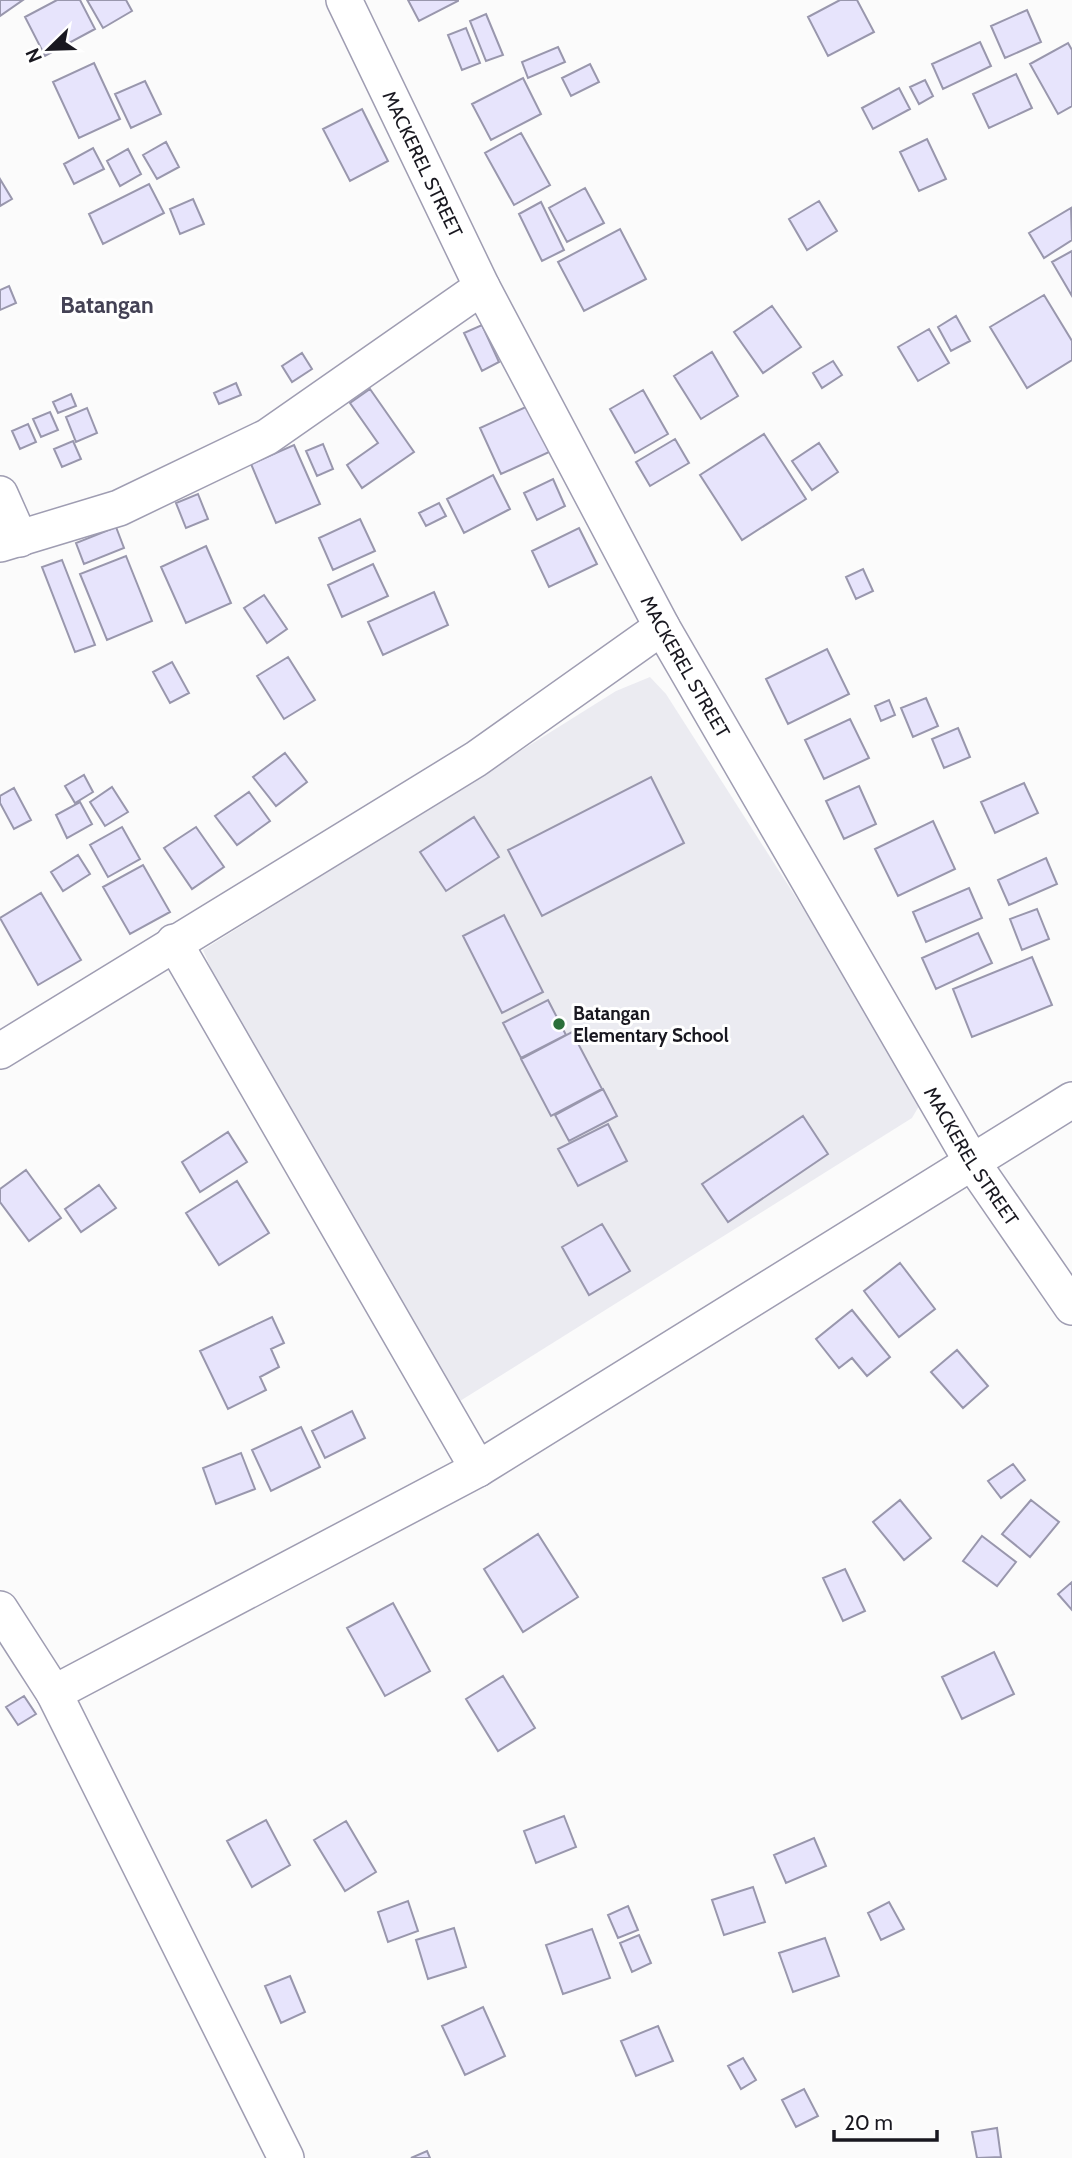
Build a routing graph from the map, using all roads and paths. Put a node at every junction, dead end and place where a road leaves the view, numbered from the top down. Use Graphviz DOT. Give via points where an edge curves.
graph roads {
  1 [pos="344,0"];
  2 [pos="482,287"];
  3 [pos="0,494"];
  4 [pos="10,541"];
  5 [pos="662,627"];
  6 [pos="174,942"];
  7 [pos="0,1051"];
  8 [pos="1072,1100"];
  9 [pos="972,1162"];
  10 [pos="1072,1307"];
  11 [pos="478,1469"];
  12 [pos="0,1609"];
  13 [pos="54,1693"];
  14 [pos="286,2158"];
  1 -- 2 [label="street, MACKEREL STREET"];
  2 -- 4 [label="street" via="267,437 119,508"];
  2 -- 5 [label="street, MACKEREL STREET"];
  3 -- 4 [label="street"];
  5 -- 6 [label="street" via="476,759"];
  5 -- 9 [label="street, MACKEREL STREET"];
  6 -- 7 [label="street"];
  6 -- 11 [label="street"];
  8 -- 9 [label="street"];
  9 -- 10 [label="street, MACKEREL STREET"];
  9 -- 11 [label="street"];
  11 -- 13 [label="street"];
  12 -- 13 [label="street"];
  13 -- 14 [label="street"];
}
